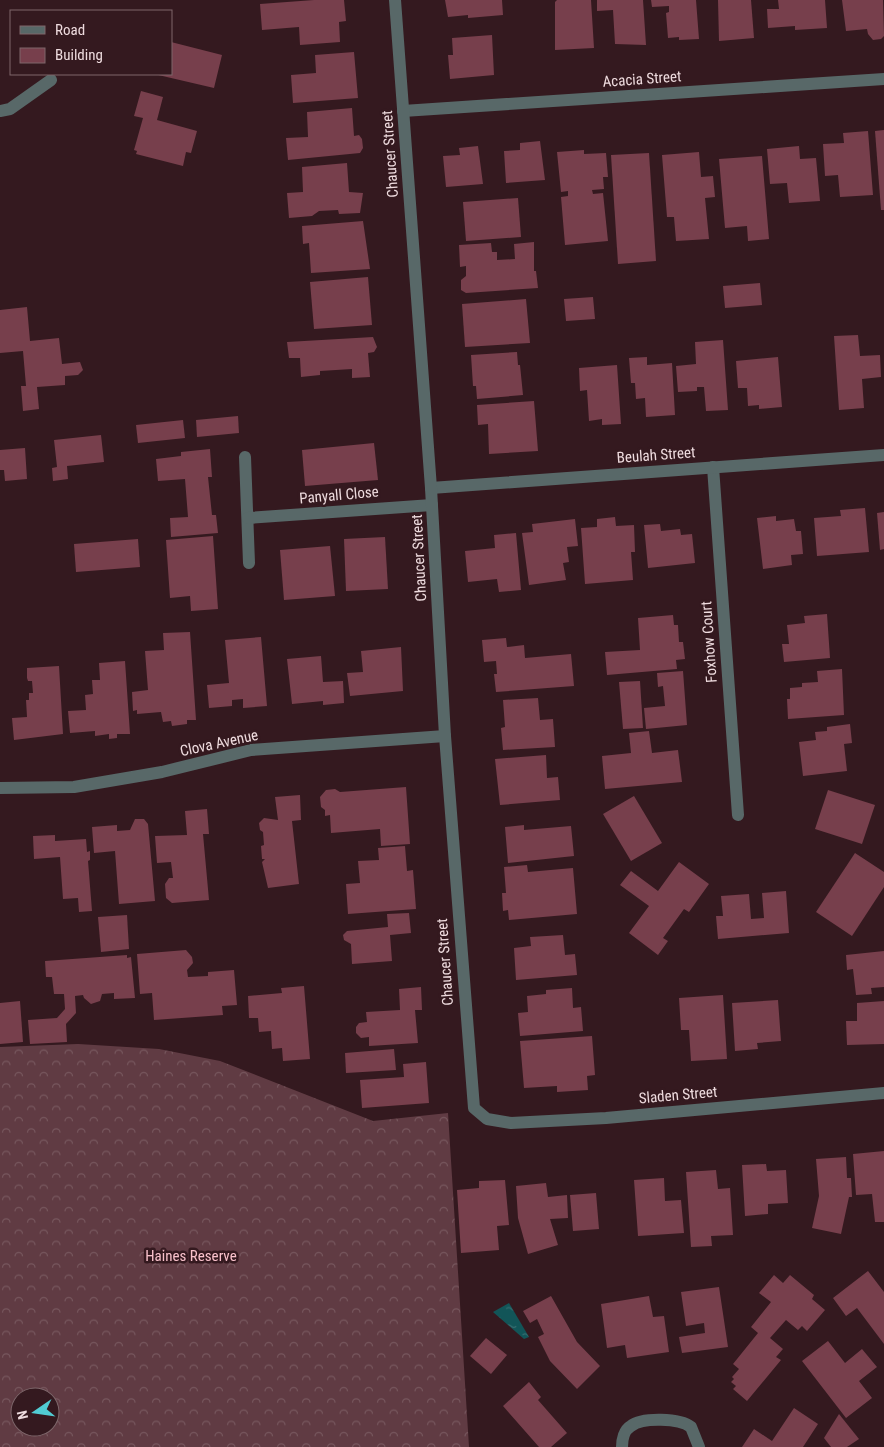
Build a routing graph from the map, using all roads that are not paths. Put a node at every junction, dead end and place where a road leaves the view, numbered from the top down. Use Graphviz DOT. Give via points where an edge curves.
graph roads {
  1 [pos="395,0"];
  2 [pos="884,79"];
  3 [pos="52,80"];
  4 [pos="0,111"];
  5 [pos="403,111"];
  6 [pos="884,455"];
  7 [pos="245,456"];
  8 [pos="713,467"];
  9 [pos="431,488"];
  10 [pos="432,505"];
  11 [pos="248,518"];
  12 [pos="249,563"];
  13 [pos="445,736"];
  14 [pos="0,788"];
  15 [pos="738,814"];
  16 [pos="884,1093"];
  17 [pos="477,1112"];
  18 [pos="622,1447"];
  19 [pos="699,1447"];
  1 -- 5 [label="street, Chaucer Street"];
  2 -- 5 [label="street, Acacia Street"];
  3 -- 4 [label="street" via="10,109"];
  5 -- 9 [label="street, Chaucer Street"];
  6 -- 8 [label="street, Beulah Street"];
  7 -- 11 [label="street"];
  8 -- 9 [label="street, Beulah Street"];
  8 -- 15 [label="street, Foxhow Court"];
  9 -- 10 [label="street, Chaucer Street"];
  10 -- 11 [label="street, Panyall Close"];
  10 -- 13 [label="street, Chaucer Street"];
  11 -- 12 [label="street"];
  13 -- 14 [label="street, Clova Avenue" via="251,750 162,772 74,787"];
  13 -- 17 [label="street, Chaucer Street" via="471,1097"];
  16 -- 17 [label="street, Sladen Street" via="606,1118 511,1123 492,1121"];
  18 -- 19 [label="street" via="626,1430 634,1424 676,1420 691,1427"];
}
